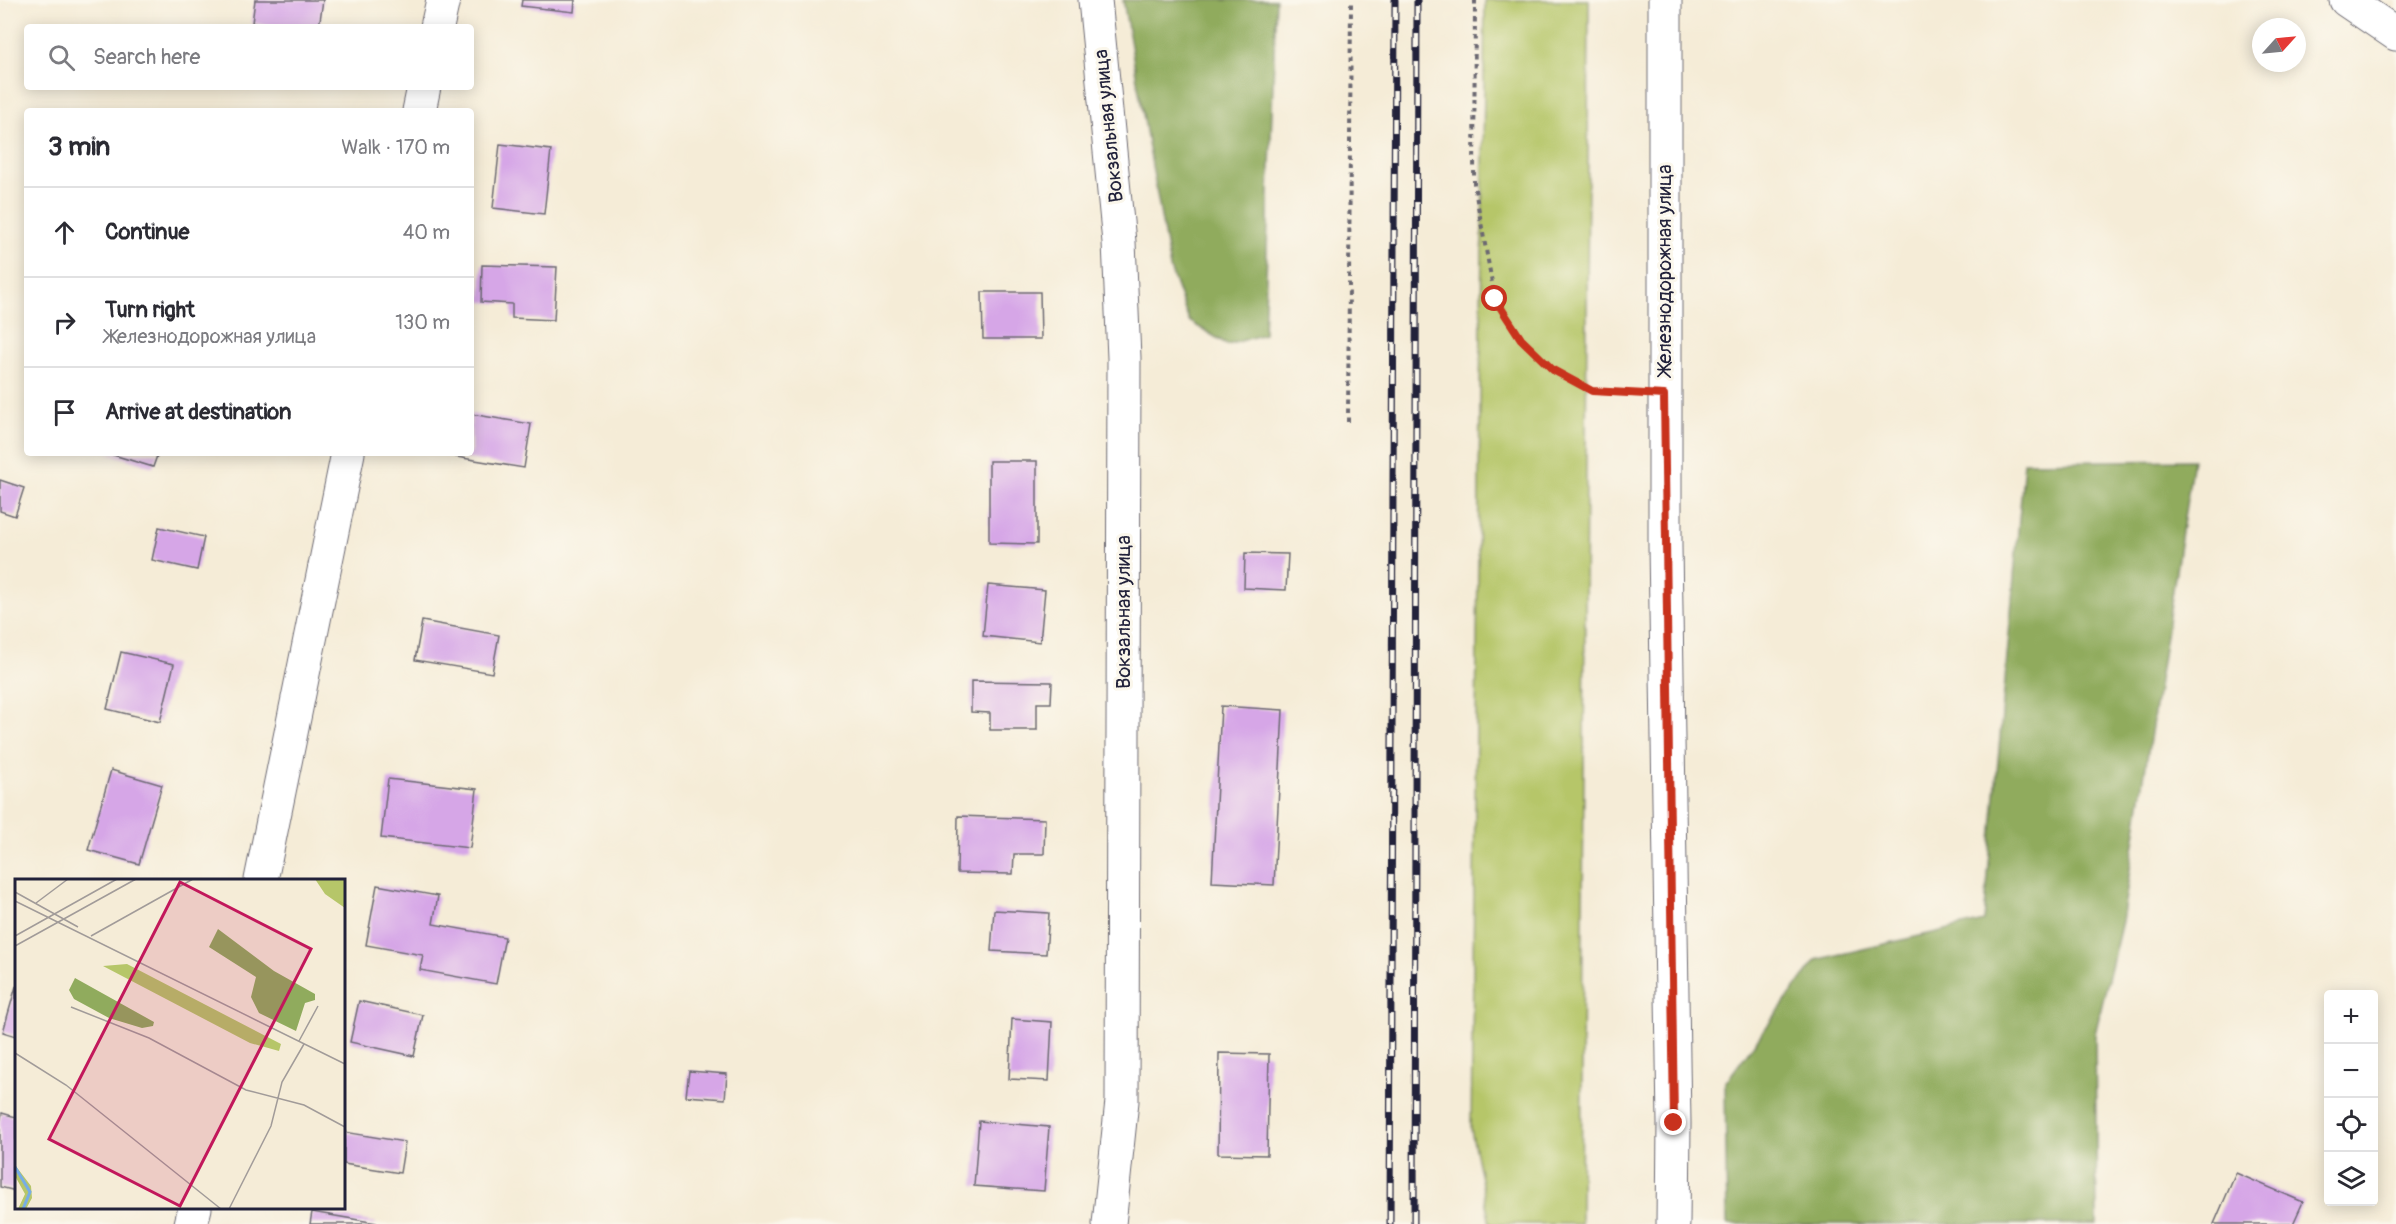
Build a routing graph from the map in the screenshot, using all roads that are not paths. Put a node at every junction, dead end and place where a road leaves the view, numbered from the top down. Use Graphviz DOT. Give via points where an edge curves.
graph roads {
  1 [pos="443,0"];
  2 [pos="1095,0"];
  3 [pos="1665,0"];
  4 [pos="2346,0"];
  5 [pos="438,24"];
  6 [pos="2396,34"];
  7 [pos="423,90"];
  8 [pos="420,108"];
  9 [pos="347,456"];
  10 [pos="261,879"];
  11 [pos="195,1209"];
  12 [pos="191,1224"];
  13 [pos="1109,1224"];
  14 [pos="1673,1224"];
  1 -- 5 [label="street"];
  2 -- 13 [label="street, Вокзальная улица" via="1119,242 1124,358 1122,1101"];
  3 -- 14 [label="street, Железнодорожная улица" via="1664,395"];
  4 -- 6 [label="street"];
  7 -- 8 [label="street"];
  9 -- 10 [label="street"];
  11 -- 12 [label="street"];
}
